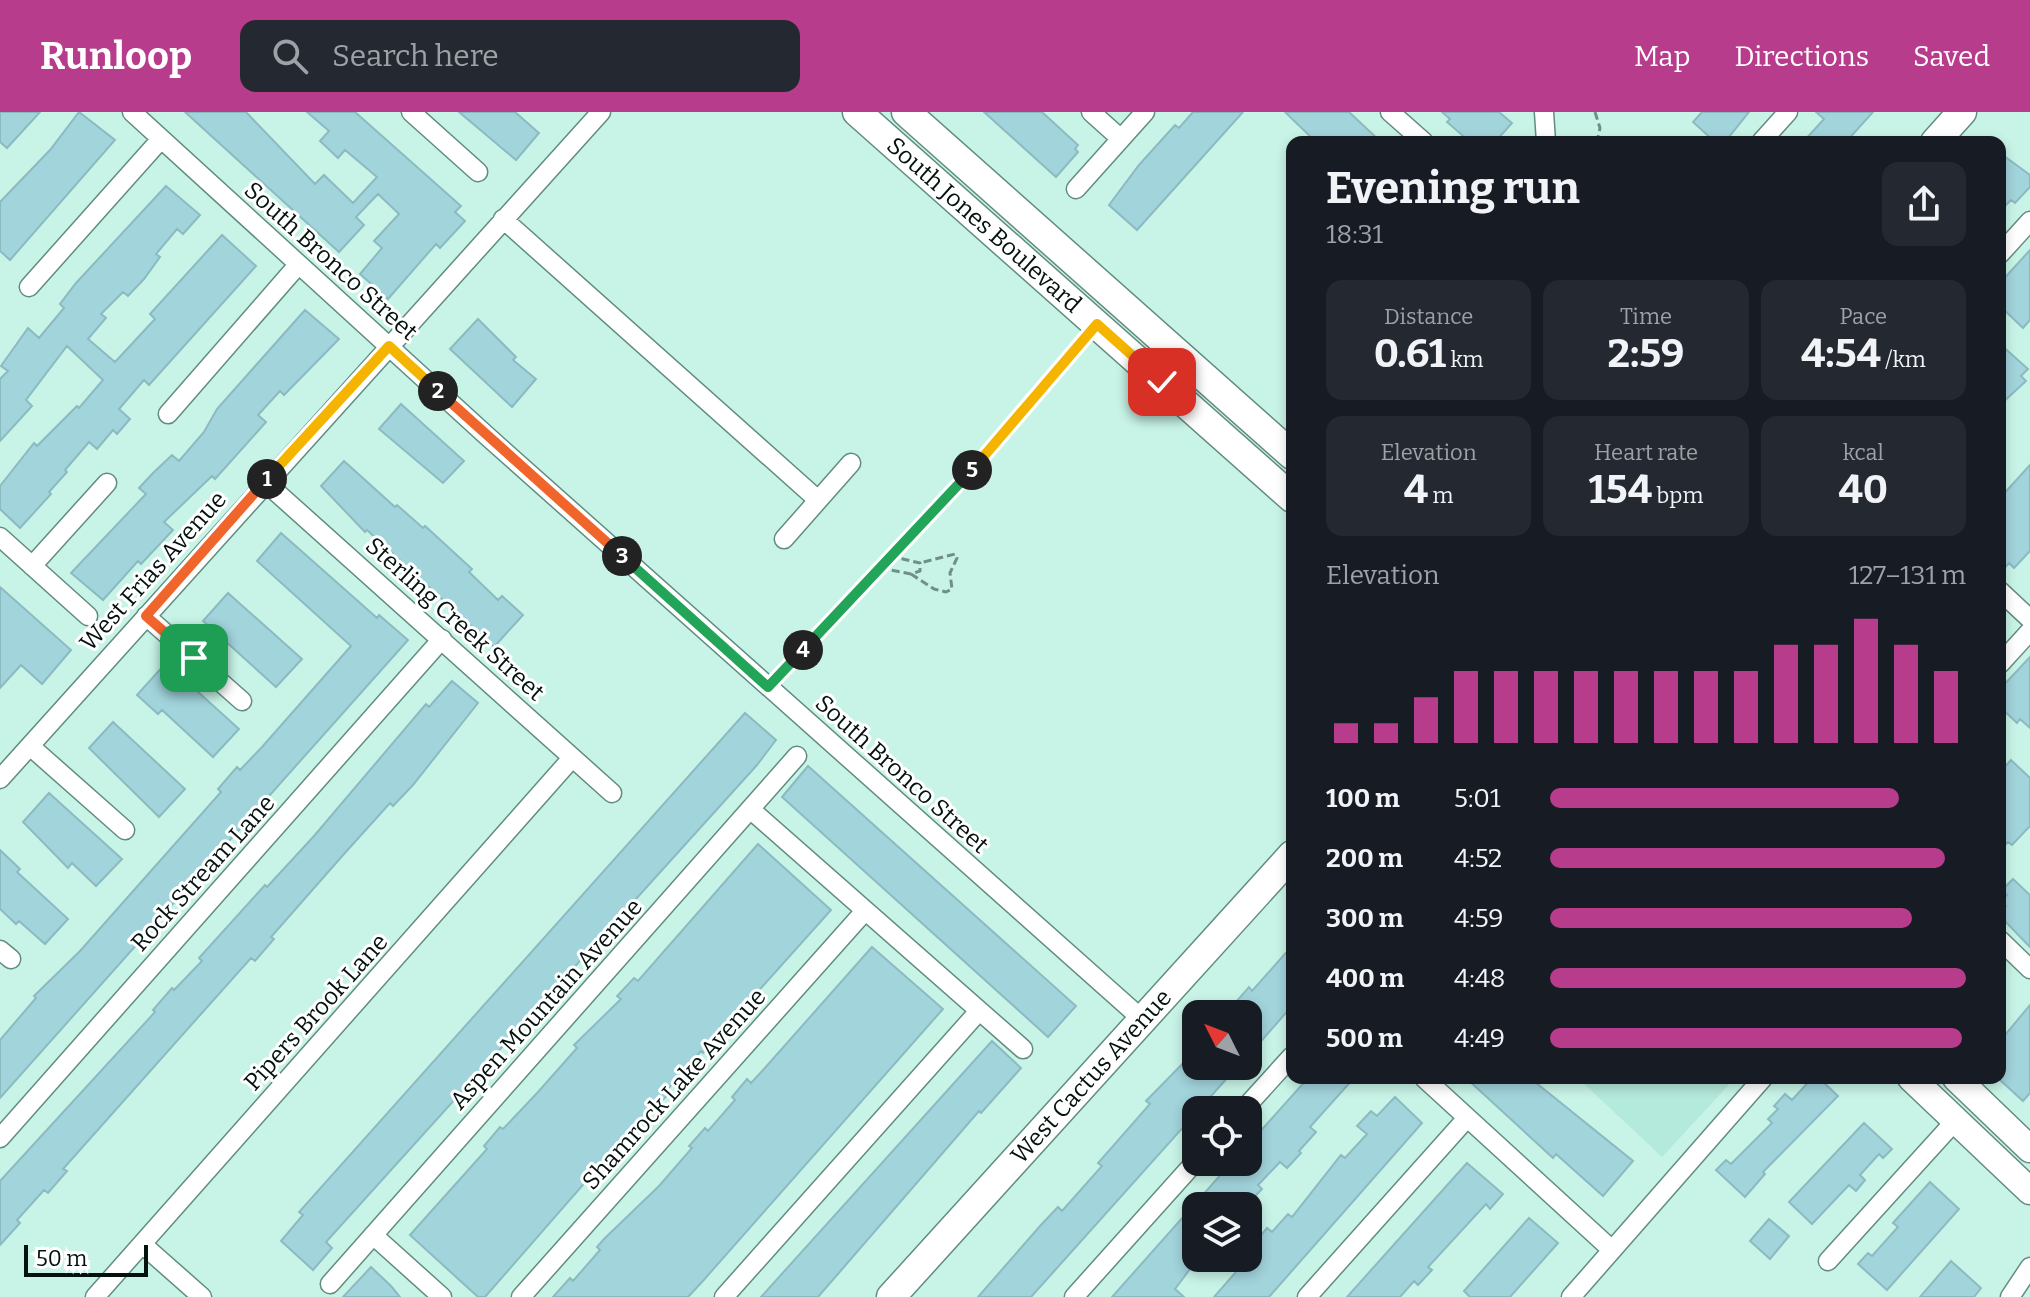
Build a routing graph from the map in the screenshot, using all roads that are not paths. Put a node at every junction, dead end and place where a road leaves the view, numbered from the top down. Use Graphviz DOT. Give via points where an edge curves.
graph roads {
  1 [pos="132,112"];
  2 [pos="411,112"];
  3 [pos="601,112"];
  4 [pos="857,112"];
  5 [pos="906,112"];
  6 [pos="1091,112"];
  7 [pos="1145,112"];
  8 [pos="1390,112"];
  9 [pos="1544,112"];
  10 [pos="1788,112"];
  11 [pos="1962,112"];
  12 [pos="1417,136"];
  13 [pos="1546,136"];
  14 [pos="1766,136"];
  15 [pos="1940,136"];
  16 [pos="161,139"];
  17 [pos="1121,139"];
  18 [pos="478,172"];
  19 [pos="1076,189"];
  20 [pos="503,219"];
  21 [pos="2030,221"];
  22 [pos="2006,247"];
  23 [pos="298,265"];
  24 [pos="29,287"];
  25 [pos="389,346"];
  26 [pos="168,414"];
  27 [pos="1286,450"];
  28 [pos="851,463"];
  29 [pos="265,482"];
  30 [pos="107,483"];
  31 [pos="1286,493"];
  32 [pos="818,500"];
  33 [pos="0,537"];
  34 [pos="784,539"];
  35 [pos="32,566"];
  36 [pos="2006,597"];
  37 [pos="88,616"];
  38 [pos="146,616"];
  39 [pos="2030,619"];
  40 [pos="2030,631"];
  41 [pos="442,639"];
  42 [pos="2006,657"];
  43 [pos="242,701"];
  44 [pos="30,746"];
  45 [pos="797,756"];
  46 [pos="572,758"];
  47 [pos="0,779"];
  48 [pos="612,793"];
  49 [pos="750,809"];
  50 [pos="125,830"];
  51 [pos="1286,862"];
  52 [pos="864,912"];
  53 [pos="2006,946"];
  54 [pos="2030,969"];
  55 [pos="979,1011"];
  56 [pos="1143,1020"];
  57 [pos="1023,1049"];
  58 [pos="1286,1063"];
  59 [pos="1430,1084"];
  60 [pos="1758,1084"];
  61 [pos="1917,1084"];
  62 [pos="1962,1084"];
  63 [pos="1256,1096"];
  64 [pos="1467,1118"];
  65 [pos="1956,1120"];
  66 [pos="0,1138"];
  67 [pos="2030,1149"];
  68 [pos="1183,1176"];
  69 [pos="2030,1191"];
  70 [pos="373,1235"];
  71 [pos="142,1244"];
  72 [pos="1612,1250"];
  73 [pos="1828,1261"];
  74 [pos="2030,1267"];
  75 [pos="330,1284"];
  76 [pos="95,1297"];
  77 [pos="202,1297"];
  78 [pos="442,1297"];
  79 [pos="521,1297"];
  80 [pos="724,1297"];
  81 [pos="891,1297"];
  82 [pos="1074,1297"];
  83 [pos="1307,1297"];
  84 [pos="1571,1297"];
  85 [pos="2010,1297"];
  1 -- 16 [label="street, South Bronco Street"];
  2 -- 18 [label="street"];
  3 -- 20 [label="street, West Frias Avenue"];
  4 -- 31 [label="main road, South Jones Boulevard"];
  5 -- 27 [label="main road, South Jones Boulevard"];
  6 -- 17 [label="street"];
  7 -- 17 [label="street"];
  8 -- 12 [label="street"];
  9 -- 13 [label="street"];
  10 -- 14 [label="street"];
  11 -- 15 [label="main road"];
  16 -- 23 [label="street, South Bronco Street"];
  16 -- 24 [label="street"];
  17 -- 19 [label="street"];
  20 -- 25 [label="street, West Frias Avenue"];
  20 -- 32 [label="street"];
  21 -- 22 [label="street"];
  23 -- 25 [label="street, South Bronco Street"];
  23 -- 26 [label="street"];
  25 -- 29 [label="street, West Frias Avenue"];
  25 -- 56 [label="street, South Bronco Street"];
  28 -- 32 [label="street"];
  29 -- 38 [label="street, West Frias Avenue"];
  29 -- 41 [label="street, Sterling Creek Street"];
  30 -- 35 [label="street"];
  32 -- 34 [label="street"];
  33 -- 35 [label="street"];
  35 -- 37 [label="street"];
  36 -- 39 [label="street"];
  38 -- 43 [label="street"];
  38 -- 44 [label="street, West Frias Avenue"];
  40 -- 42 [label="street"];
  41 -- 46 [label="street, Sterling Creek Street"];
  41 -- 66 [label="street, Rock Stream Lane"];
  44 -- 47 [label="street, West Frias Avenue"];
  44 -- 50 [label="street"];
  45 -- 49 [label="street, Aspen Mountain Avenue"];
  46 -- 48 [label="street, Sterling Creek Street"];
  46 -- 71 [label="street, Pipers Brook Lane"];
  49 -- 52 [label="street"];
  49 -- 70 [label="street, Aspen Mountain Avenue"];
  51 -- 56 [label="main road, West Cactus Avenue"];
  52 -- 55 [label="street"];
  52 -- 79 [label="street, Shamrock Lake Avenue"];
  53 -- 54 [label="street"];
  55 -- 57 [label="street"];
  55 -- 80 [label="street"];
  56 -- 81 [label="main road, West Cactus Avenue"];
  58 -- 63 [label="street"];
  59 -- 64 [label="street"];
  60 -- 72 [label="street"];
  61 -- 65 [label="main road"];
  62 -- 67 [label="main road"];
  64 -- 72 [label="street"];
  64 -- 83 [label="street"];
  65 -- 69 [label="main road"];
  65 -- 73 [label="street"];
  68 -- 82 [label="street"];
  70 -- 75 [label="street, Aspen Mountain Avenue"];
  70 -- 78 [label="street"];
  71 -- 76 [label="street, Pipers Brook Lane"];
  71 -- 77 [label="street"];
  72 -- 84 [label="street"];
  74 -- 85 [label="street"];
}
